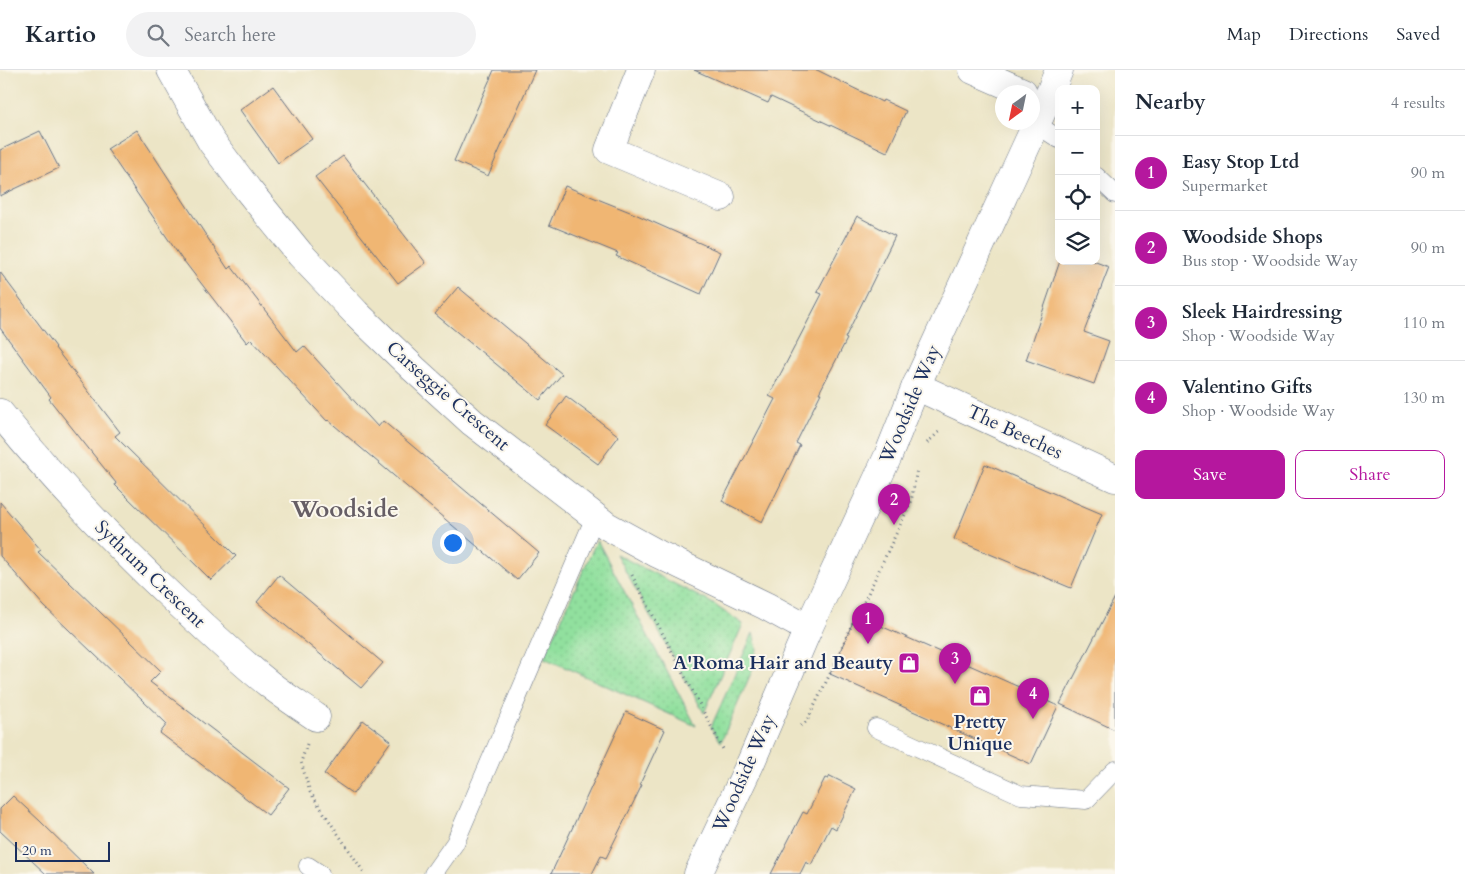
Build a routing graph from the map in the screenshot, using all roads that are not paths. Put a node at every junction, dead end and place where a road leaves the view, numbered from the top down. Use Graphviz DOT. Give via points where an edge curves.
graph roads {
  1 [pos="171,70"];
  2 [pos="641,70"];
  3 [pos="973,70"];
  4 [pos="1059,70"];
  5 [pos="1000,85"];
  6 [pos="1040,97"];
  7 [pos="1040,111"];
  8 [pos="1024,130"];
  9 [pos="1055,133"];
  10 [pos="1100,180"];
  11 [pos="1115,194"];
  12 [pos="722,197"];
  13 [pos="916,386"];
  14 [pos="0,413"];
  15 [pos="1115,478"];
  16 [pos="596,517"];
  17 [pos="808,628"];
  18 [pos="316,717"];
  19 [pos="876,728"];
  20 [pos="1115,770"];
  21 [pos="434,874"];
  22 [pos="698,874"];
  1 -- 16 [label="street, Carseggie Crescent" via="211,141 300,254 376,332 472,422"];
  2 -- 12 [label="street" via="610,150"];
  3 -- 5 [label="street"];
  4 -- 6 [label="street, Woodside Way"];
  7 -- 9 [label="lane"];
  8 -- 13 [label="street, Woodside Way"];
  10 -- 11 [label="lane"];
  13 -- 15 [label="street, The Beeches"];
  13 -- 17 [label="street, Woodside Way" via="888,456"];
  14 -- 18 [label="street, Sythrum Crescent" via="101,528 153,579 269,684"];
  16 -- 17 [label="street, Carseggie Crescent" via="658,554"];
  16 -- 21 [label="lane" via="455,843"];
  17 -- 22 [label="street, Woodside Way"];
  19 -- 20 [label="lane" via="1021,795 1086,800"];
}
